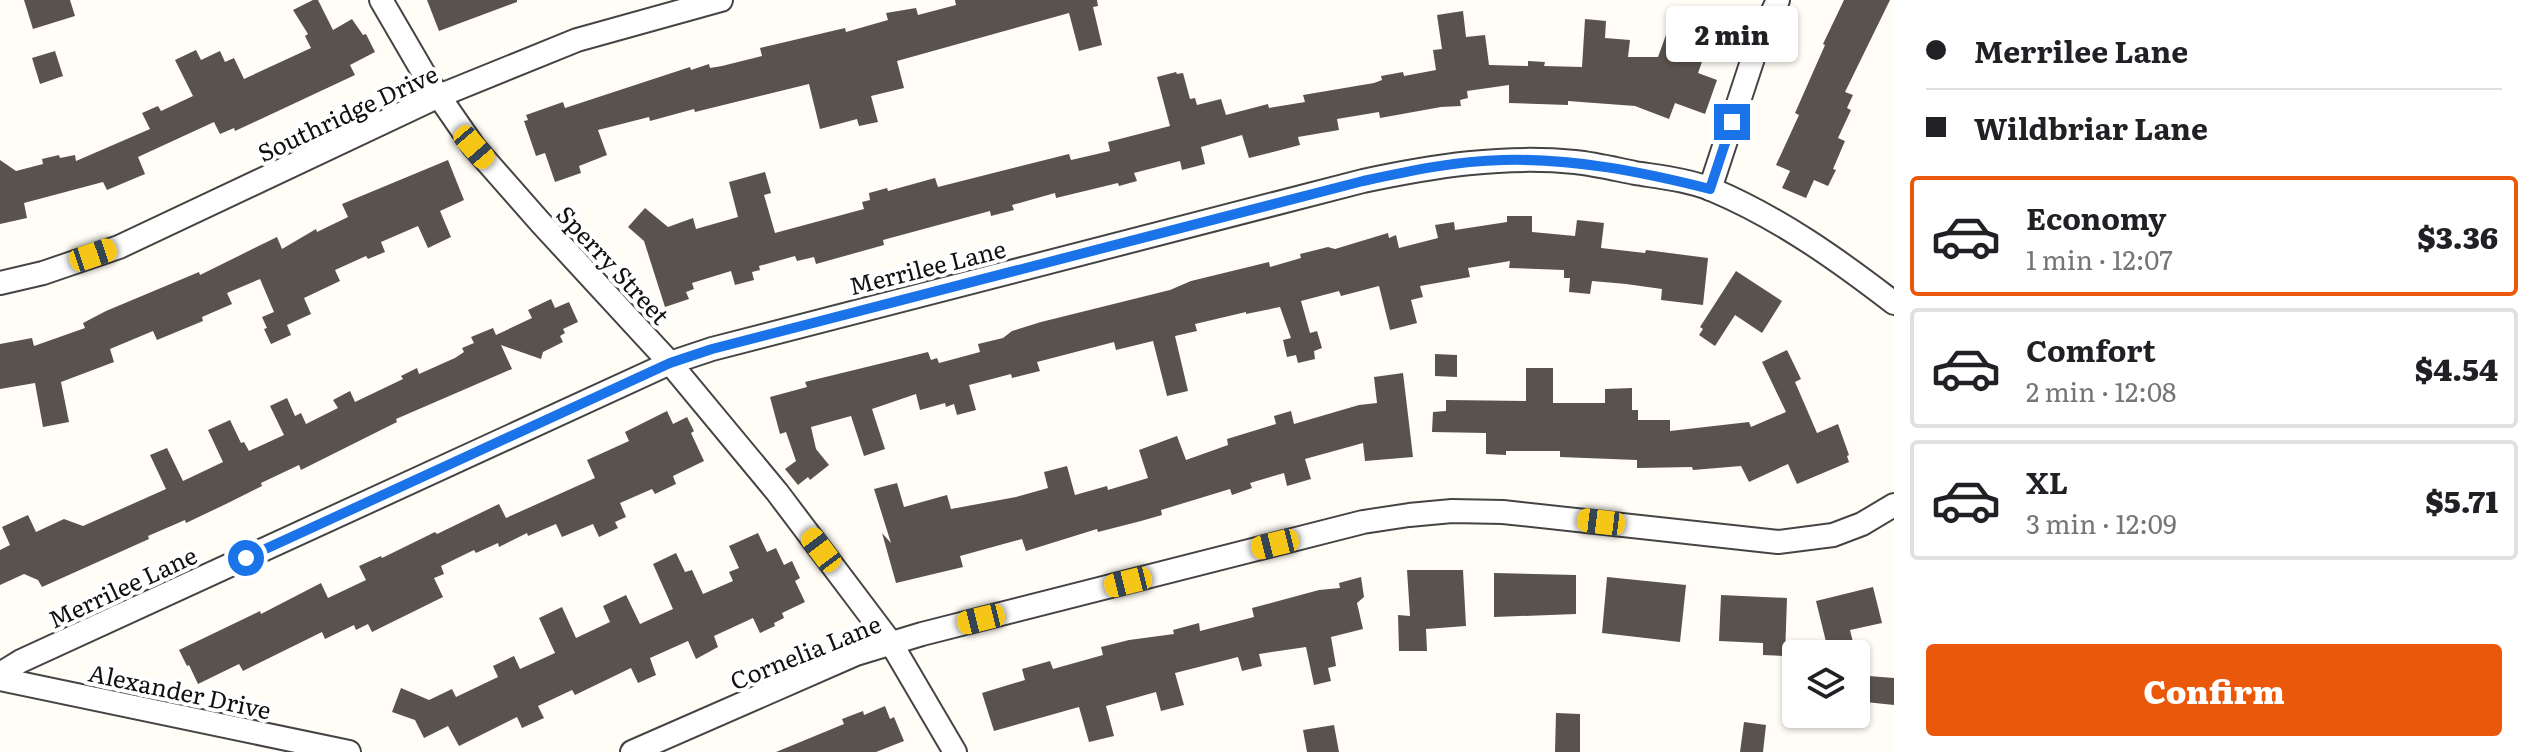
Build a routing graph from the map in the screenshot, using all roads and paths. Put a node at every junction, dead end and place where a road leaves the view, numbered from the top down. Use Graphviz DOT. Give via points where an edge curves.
graph roads {
  1 [pos="381,0"];
  2 [pos="721,0"];
  3 [pos="1778,0"];
  4 [pos="439,96"];
  5 [pos="1710,189"];
  6 [pos="0,283"];
  7 [pos="1894,303"];
  8 [pos="670,363"];
  9 [pos="1894,505"];
  10 [pos="891,643"];
  11 [pos="0,676"];
  12 [pos="349,752"];
  13 [pos="632,752"];
  14 [pos="955,752"];
  1 -- 4 [label="street, Sperry Street"];
  2 -- 4 [label="street, Southridge Drive" via="577,40"];
  3 -- 5 [label="street" via="1758,43"];
  4 -- 6 [label="street, Southridge Drive" via="119,247"];
  4 -- 8 [label="street, Sperry Street" via="474,147"];
  5 -- 7 [label="street, Merrilee Lane" via="1791,230"];
  5 -- 8 [label="street, Merrilee Lane" via="1575,162 1503,160 1436,166"];
  8 -- 10 [label="street, Sperry Street" via="777,492"];
  8 -- 11 [label="street, Merrilee Lane" via="21,661"];
  9 -- 10 [label="street, Cornelia Lane" via="1833,535 1778,542 1503,512 1409,515 1363,522"];
  10 -- 13 [label="street, Cornelia Lane"];
  10 -- 14 [label="street, Sperry Street"];
  11 -- 12 [label="street, Alexander Drive"];
}
